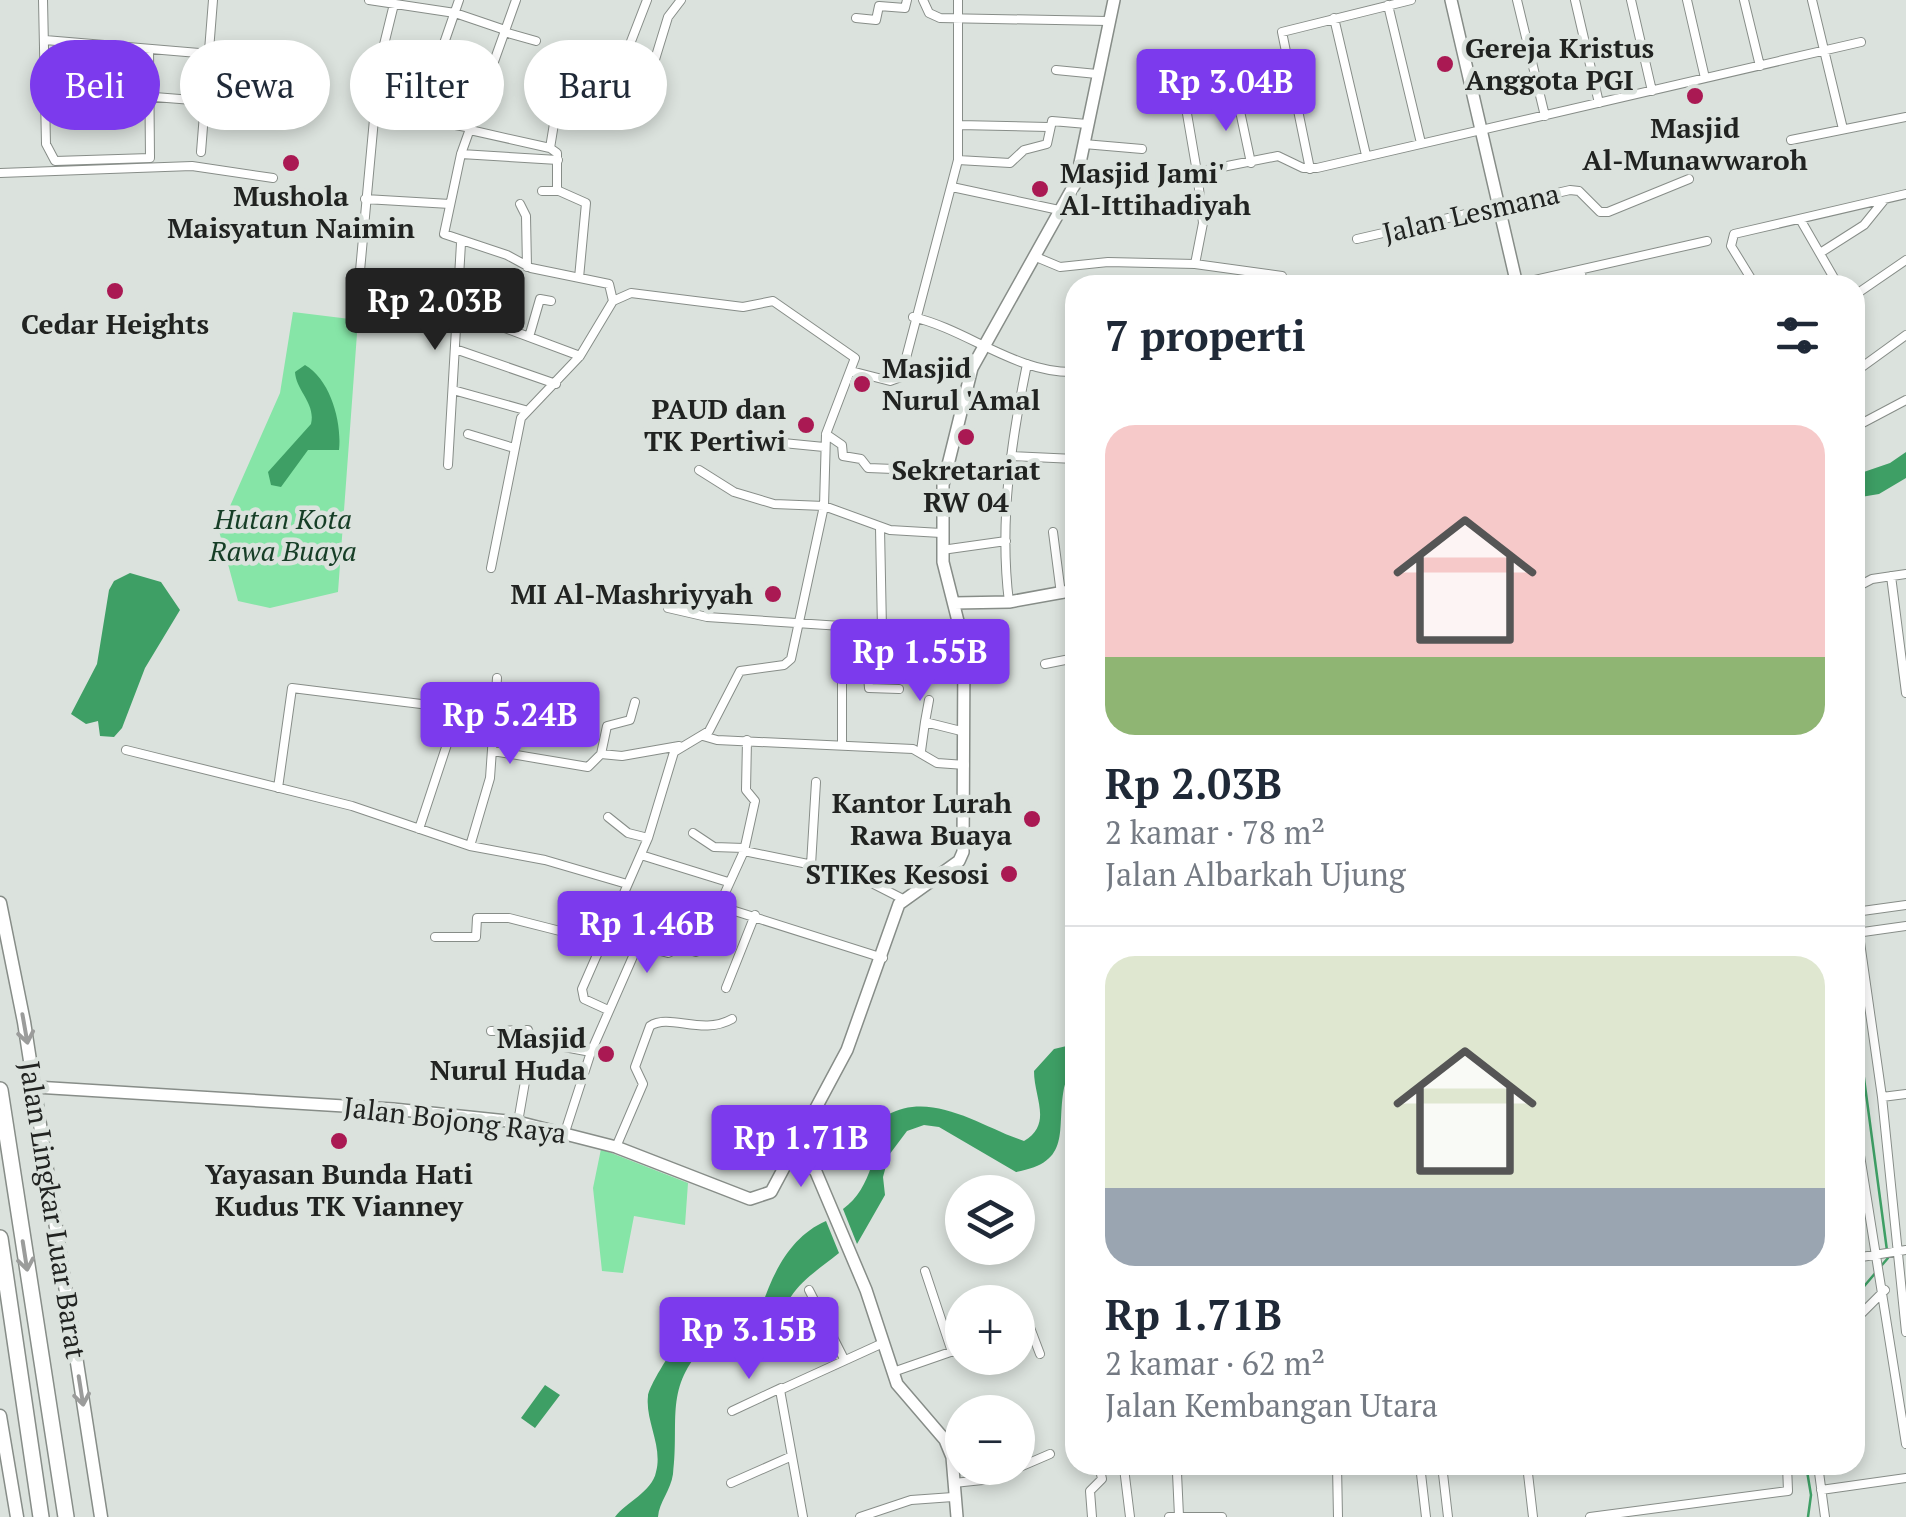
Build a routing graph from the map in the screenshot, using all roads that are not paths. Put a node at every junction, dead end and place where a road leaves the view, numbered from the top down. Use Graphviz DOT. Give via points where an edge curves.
graph roads {
  1 [pos="43,0"];
  2 [pos="213,0"];
  3 [pos="369,0"];
  4 [pos="459,0"];
  5 [pos="516,0"];
  6 [pos="648,0"];
  7 [pos="681,0"];
  8 [pos="907,0"];
  9 [pos="922,0"];
  10 [pos="958,0"];
  11 [pos="1114,0"];
  12 [pos="1411,0"];
  13 [pos="1450,0"];
  14 [pos="1517,0"];
  15 [pos="1575,0"];
  16 [pos="1631,0"];
  17 [pos="1687,0"];
  18 [pos="1744,0"];
  19 [pos="1812,0"];
  20 [pos="418,3"];
  21 [pos="394,4"];
  22 [pos="1388,6"];
  23 [pos="455,13"];
  24 [pos="959,16"];
  25 [pos="856,18"];
  26 [pos="1334,18"];
  27 [pos="1108,21"];
  28 [pos="505,31"];
  29 [pos="44,40"];
  30 [pos="211,40"];
  31 [pos="385,40"];
  32 [pos="446,40"];
  33 [pos="502,40"];
  34 [pos="533,40"];
  35 [pos="632,40"];
  36 [pos="1861,42"];
  37 [pos="1824,50"];
  38 [pos="1760,66"];
  39 [pos="1056,70"];
  40 [pos="1097,74"];
  41 [pos="1706,78"];
  42 [pos="1652,91"];
  43 [pos="1237,97"];
  44 [pos="1184,102"];
  45 [pos="1599,103"];
  46 [pos="1544,116"];
  47 [pos="1906,116"];
  48 [pos="1087,124"];
  49 [pos="959,125"];
  50 [pos="1048,127"];
  51 [pos="1843,129"];
  52 [pos="47,130"];
  53 [pos="150,130"];
  54 [pos="203,130"];
  55 [pos="372,130"];
  56 [pos="470,130"];
  57 [pos="474,130"];
  58 [pos="1481,130"];
  59 [pos="1791,140"];
  60 [pos="1421,143"];
  61 [pos="1084,144"];
  62 [pos="550,148"];
  63 [pos="1142,149"];
  64 [pos="201,152"];
  65 [pos="461,154"];
  66 [pos="1366,156"];
  67 [pos="558,160"];
  68 [pos="958,160"];
  69 [pos="1251,163"];
  70 [pos="1310,168"];
  71 [pos="0,172"];
  72 [pos="1198,172"];
  73 [pos="273,178"];
  74 [pos="1689,179"];
  75 [pos="952,188"];
  76 [pos="542,191"];
  77 [pos="557,191"];
  78 [pos="1906,194"];
  79 [pos="364,199"];
  80 [pos="1885,199"];
  81 [pos="450,204"];
  82 [pos="520,204"];
  83 [pos="1498,207"];
  84 [pos="1062,211"];
  85 [pos="1800,219"];
  86 [pos="1357,238"];
  87 [pos="1708,241"];
  88 [pos="462,242"];
  89 [pos="1820,253"];
  90 [pos="1036,257"];
  91 [pos="1906,260"];
  92 [pos="1195,264"];
  93 [pos="526,266"];
  94 [pos="1580,270"];
  95 [pos="1275,275"];
  96 [pos="1513,275"];
  97 [pos="1558,275"];
  98 [pos="1581,275"];
  99 [pos="1749,275"];
  100 [pos="1832,275"];
  101 [pos="580,278"];
  102 [pos="1865,288"];
  103 [pos="550,300"];
  104 [pos="613,301"];
  105 [pos="913,317"];
  106 [pos="456,326"];
  107 [pos="1906,335"];
  108 [pos="530,337"];
  109 [pos="984,346"];
  110 [pos="454,350"];
  111 [pos="580,356"];
  112 [pos="1027,364"];
  113 [pos="1865,365"];
  114 [pos="1065,370"];
  115 [pos="852,371"];
  116 [pos="556,384"];
  117 [pos="452,390"];
  118 [pos="1906,400"];
  119 [pos="525,410"];
  120 [pos="1865,422"];
  121 [pos="468,434"];
  122 [pos="826,434"];
  123 [pos="783,443"];
  124 [pos="824,447"];
  125 [pos="514,448"];
  126 [pos="1011,456"];
  127 [pos="1065,459"];
  128 [pos="448,465"];
  129 [pos="700,470"];
  130 [pos="946,471"];
  131 [pos="824,506"];
  132 [pos="880,528"];
  133 [pos="1054,532"];
  134 [pos="941,533"];
  135 [pos="1006,541"];
  136 [pos="942,550"];
  137 [pos="491,568"];
  138 [pos="1906,574"];
  139 [pos="1891,576"];
  140 [pos="1865,585"];
  141 [pos="1065,593"];
  142 [pos="1061,594"];
  143 [pos="1009,602"];
  144 [pos="954,604"];
  145 [pos="668,608"];
  146 [pos="800,624"];
  147 [pos="842,628"];
  148 [pos="864,629"];
  149 [pos="882,630"];
  150 [pos="962,634"];
  151 [pos="1902,640"];
  152 [pos="1065,660"];
  153 [pos="1045,664"];
  154 [pos="496,678"];
  155 [pos="899,689"];
  156 [pos="1906,693"];
  157 [pos="929,700"];
  158 [pos="635,702"];
  159 [pos="456,714"];
  160 [pos="925,722"];
  161 [pos="494,727"];
  162 [pos="965,732"];
  163 [pos="700,737"];
  164 [pos="747,740"];
  165 [pos="842,745"];
  166 [pos="679,746"];
  167 [pos="126,750"];
  168 [pos="493,751"];
  169 [pos="920,751"];
  170 [pos="602,754"];
  171 [pos="965,765"];
  172 [pos="816,782"];
  173 [pos="278,788"];
  174 [pos="608,817"];
  175 [pos="419,829"];
  176 [pos="693,832"];
  177 [pos="648,838"];
  178 [pos="470,846"];
  179 [pos="744,850"];
  180 [pos="640,855"];
  181 [pos="811,865"];
  182 [pos="728,882"];
  183 [pos="626,884"];
  184 [pos="684,896"];
  185 [pos="903,898"];
  186 [pos="0,904"];
  187 [pos="719,906"];
  188 [pos="1906,906"];
  189 [pos="1865,910"];
  190 [pos="614,912"];
  191 [pos="754,915"];
  192 [pos="1906,926"];
  193 [pos="1865,931"];
  194 [pos="604,934"];
  195 [pos="435,937"];
  196 [pos="883,958"];
  197 [pos="1865,985"];
  198 [pos="726,988"];
  199 [pos="608,1010"];
  200 [pos="732,1019"];
  201 [pos="491,1031"];
  202 [pos="591,1052"];
  203 [pos="527,1070"];
  204 [pos="35,1087"];
  205 [pos="0,1090"];
  206 [pos="1906,1094"];
  207 [pos="1882,1097"];
  208 [pos="518,1122"];
  209 [pos="564,1132"];
  210 [pos="616,1147"];
  211 [pos="797,1149"];
  212 [pos="1865,1181"];
  213 [pos="0,1238"];
  214 [pos="1899,1251"];
  215 [pos="1878,1256"];
  216 [pos="1865,1257"];
  217 [pos="925,1271"];
  218 [pos="1884,1288"];
  219 [pos="809,1290"];
  220 [pos="1865,1309"];
  221 [pos="945,1331"];
  222 [pos="1906,1332"];
  223 [pos="1035,1342"];
  224 [pos="883,1343"];
  225 [pos="945,1354"];
  226 [pos="1040,1354"];
  227 [pos="844,1358"];
  228 [pos="893,1372"];
  229 [pos="781,1388"];
  230 [pos="732,1410"];
  231 [pos="0,1416"];
  232 [pos="945,1440"];
  233 [pos="1906,1444"];
  234 [pos="1050,1454"];
  235 [pos="792,1456"];
  236 [pos="1035,1460"];
  237 [pos="1101,1475"];
  238 [pos="1125,1475"];
  239 [pos="1177,1475"];
  240 [pos="1337,1475"];
  241 [pos="1421,1475"];
  242 [pos="1443,1475"];
  243 [pos="1528,1475"];
  244 [pos="1787,1475"];
  245 [pos="1819,1475"];
  246 [pos="1906,1478"];
  247 [pos="731,1483"];
  248 [pos="954,1485"];
  249 [pos="1821,1490"];
  250 [pos="952,1497"];
  251 [pos="1179,1516"];
  252 [pos="17,1517"];
  253 [pos="41,1517"];
  254 [pos="66,1517"];
  255 [pos="101,1517"];
  256 [pos="803,1517"];
  257 [pos="860,1517"];
  258 [pos="957,1517"];
  259 [pos="1092,1517"];
  260 [pos="1130,1517"];
  261 [pos="1170,1517"];
  262 [pos="1222,1517"];
  263 [pos="1338,1517"];
  264 [pos="1426,1517"];
  265 [pos="1448,1517"];
  266 [pos="1533,1517"];
  267 [pos="1590,1517"];
  268 [pos="1825,1517"];
  1 -- 29 [label="street"];
  2 -- 30 [label="street"];
  3 -- 21 [label="street"];
  4 -- 23 [label="street"];
  5 -- 28 [label="street"];
  6 -- 35 [label="street"];
  7 -- 62 [label="street" via="646,81 560,87"];
  8 -- 25 [label="street" via="905,8 879,6 876,20"];
  9 -- 24 [label="street" via="932,15"];
  10 -- 24 [label="street"];
  11 -- 27 [label="street"];
  12 -- 22 [label="street"];
  13 -- 58 [label="street"];
  14 -- 46 [label="street"];
  15 -- 45 [label="street"];
  16 -- 42 [label="street"];
  17 -- 41 [label="street"];
  18 -- 38 [label="street"];
  19 -- 37 [label="street"];
  20 -- 21 [label="street"];
  20 -- 23 [label="street"];
  21 -- 31 [label="street"];
  22 -- 26 [label="street"];
  22 -- 60 [label="street"];
  23 -- 28 [label="street"];
  23 -- 32 [label="street"];
  24 -- 27 [label="street"];
  24 -- 49 [label="street"];
  26 -- 66 [label="street"];
  26 -- 70 [label="street" via="1282,32"];
  27 -- 40 [label="street"];
  28 -- 33 [label="street"];
  28 -- 34 [label="street"];
  36 -- 37 [label="street"];
  37 -- 38 [label="street"];
  37 -- 51 [label="street"];
  38 -- 41 [label="street"];
  39 -- 40 [label="street"];
  40 -- 48 [label="street"];
  41 -- 42 [label="street"];
  42 -- 45 [label="street"];
  43 -- 69 [label="street"];
  44 -- 72 [label="street"];
  45 -- 46 [label="street"];
  46 -- 58 [label="street"];
  47 -- 51 [label="street"];
  48 -- 50 [label="street" via="1055,120"];
  48 -- 61 [label="street"];
  49 -- 50 [label="street"];
  49 -- 68 [label="street"];
  50 -- 68 [label="street" via="1047,144 1024,150 1010,163"];
  51 -- 59 [label="street"];
  52 -- 53 [label="street" via="48,154 56,162 150,158"];
  54 -- 64 [label="street"];
  55 -- 79 [label="street"];
  56 -- 65 [label="street"];
  57 -- 62 [label="street"];
  58 -- 60 [label="street"];
  58 -- 83 [label="street"];
  60 -- 66 [label="street"];
  61 -- 63 [label="street"];
  61 -- 84 [label="street"];
  62 -- 67 [label="street"];
  65 -- 67 [label="street"];
  65 -- 81 [label="street"];
  66 -- 70 [label="street"];
  67 -- 77 [label="street"];
  68 -- 75 [label="street"];
  69 -- 70 [label="street" via="1278,156"];
  69 -- 72 [label="street"];
  71 -- 73 [label="street" via="192,166"];
  72 -- 92 [label="street" via="1202,222"];
  74 -- 83 [label="street, Jalan Lesmana" via="1608,212 1570,190"];
  75 -- 84 [label="street"];
  75 -- 105 [label="street"];
  76 -- 77 [label="street"];
  77 -- 101 [label="street" via="586,205"];
  78 -- 80 [label="street"];
  79 -- 81 [label="street"];
  79 -- 106 [label="street" via="357,316"];
  80 -- 85 [label="street"];
  80 -- 89 [label="street" via="1864,225"];
  81 -- 88 [label="street" via="444,234"];
  82 -- 93 [label="street"];
  83 -- 86 [label="street, Jalan Lesmana"];
  83 -- 96 [label="street"];
  84 -- 90 [label="street"];
  85 -- 89 [label="street"];
  85 -- 99 [label="street" via="1734,234 1731,246"];
  87 -- 94 [label="street"];
  88 -- 93 [label="street"];
  88 -- 106 [label="street"];
  89 -- 100 [label="street"];
  90 -- 92 [label="street" via="1060,266"];
  90 -- 109 [label="street"];
  91 -- 102 [label="street"];
  92 -- 95 [label="street"];
  93 -- 101 [label="street"];
  94 -- 97 [label="street"];
  94 -- 98 [label="street"];
  101 -- 104 [label="street" via="609,284"];
  103 -- 108 [label="street" via="540,299"];
  104 -- 111 [label="street"];
  104 -- 115 [label="street" via="631,293 748,307 782,304 854,356"];
  105 -- 109 [label="street"];
  105 -- 115 [label="street" via="899,380"];
  106 -- 108 [label="street" via="505,328"];
  106 -- 110 [label="street"];
  107 -- 113 [label="street"];
  108 -- 111 [label="street"];
  109 -- 112 [label="street"];
  109 -- 130 [label="street" via="972,368"];
  110 -- 116 [label="street"];
  110 -- 117 [label="street"];
  111 -- 116 [label="street"];
  112 -- 114 [label="street"];
  112 -- 126 [label="street"];
  115 -- 122 [label="street"];
  116 -- 119 [label="street"];
  117 -- 119 [label="street"];
  117 -- 128 [label="street"];
  118 -- 120 [label="street"];
  119 -- 125 [label="street"];
  121 -- 125 [label="street"];
  122 -- 124 [label="street"];
  122 -- 130 [label="street" via="842,445 843,456 862,458 868,468"];
  123 -- 124 [label="street"];
  124 -- 131 [label="street"];
  125 -- 137 [label="street"];
  126 -- 127 [label="street"];
  126 -- 135 [label="street"];
  129 -- 131 [label="street" via="734,492 774,504"];
  130 -- 134 [label="street"];
  131 -- 132 [label="street"];
  131 -- 146 [label="street"];
  132 -- 134 [label="street"];
  132 -- 149 [label="street"];
  133 -- 142 [label="street"];
  134 -- 136 [label="street"];
  135 -- 136 [label="street"];
  135 -- 143 [label="street"];
  136 -- 144 [label="street"];
  138 -- 139 [label="street"];
  139 -- 140 [label="street"];
  139 -- 151 [label="street"];
  141 -- 142 [label="street"];
  142 -- 143 [label="street"];
  143 -- 144 [label="street"];
  144 -- 150 [label="street"];
  145 -- 146 [label="street"];
  146 -- 147 [label="street"];
  146 -- 163 [label="street" via="788,663 740,671"];
  147 -- 148 [label="street"];
  147 -- 165 [label="street"];
  148 -- 149 [label="street"];
  148 -- 155 [label="street" via="868,688"];
  149 -- 150 [label="street"];
  150 -- 162 [label="street"];
  151 -- 156 [label="street"];
  152 -- 153 [label="street"];
  154 -- 161 [label="street"];
  157 -- 160 [label="street"];
  158 -- 170 [label="street" via="630,720 607,726"];
  159 -- 161 [label="street"];
  159 -- 173 [label="street" via="292,688"];
  159 -- 175 [label="street"];
  160 -- 162 [label="street"];
  160 -- 169 [label="street"];
  161 -- 168 [label="street"];
  162 -- 171 [label="street"];
  163 -- 164 [label="street"];
  163 -- 166 [label="street"];
  164 -- 165 [label="street"];
  164 -- 179 [label="street" via="746,790 755,801"];
  165 -- 169 [label="street"];
  166 -- 170 [label="street"];
  166 -- 177 [label="street"];
  167 -- 173 [label="street"];
  168 -- 170 [label="street" via="588,767"];
  168 -- 178 [label="street"];
  169 -- 171 [label="street" via="937,762"];
  171 -- 185 [label="street" via="959,861"];
  172 -- 181 [label="street"];
  173 -- 175 [label="street"];
  174 -- 177 [label="street" via="628,834"];
  175 -- 178 [label="street"];
  176 -- 179 [label="street" via="714,848"];
  177 -- 180 [label="street"];
  178 -- 183 [label="street"];
  179 -- 181 [label="street"];
  179 -- 182 [label="street"];
  180 -- 182 [label="street"];
  180 -- 183 [label="street"];
  181 -- 185 [label="street" via="870,878"];
  182 -- 187 [label="street"];
  183 -- 190 [label="street"];
  184 -- 190 [label="street" via="663,927"];
  185 -- 196 [label="street, Jalan Bojong Raya"];
  186 -- 204 [label="main road, Jalan Lingkar Luar Barat, one-way"];
  187 -- 191 [label="street"];
  187 -- 199 [label="street" via="696,952 638,945"];
  188 -- 189 [label="street"];
  190 -- 194 [label="street"];
  191 -- 196 [label="street"];
  191 -- 198 [label="street"];
  192 -- 193 [label="street"];
  194 -- 195 [label="street" via="571,922 560,931 477,918 476,936"];
  194 -- 199 [label="street" via="582,994"];
  196 -- 211 [label="street, Jalan Bojong Raya"];
  197 -- 207 [label="street"];
  199 -- 202 [label="street"];
  200 -- 210 [label="street" via="711,1029 650,1026 635,1069 643,1084"];
  201 -- 202 [label="street" via="528,1030 532,1041"];
  202 -- 209 [label="street"];
  203 -- 208 [label="street"];
  204 -- 208 [label="street, Jalan Bojong Raya"];
  204 -- 255 [label="main road, Jalan Lingkar Luar Barat, one-way"];
  205 -- 254 [label="highway, one-way"];
  206 -- 207 [label="street"];
  207 -- 214 [label="street"];
  208 -- 209 [label="street, Jalan Bojong Raya"];
  209 -- 210 [label="street, Jalan Bojong Raya"];
  210 -- 211 [label="street, Jalan Bojong Raya" via="758,1200"];
  211 -- 224 [label="street" via="812,1165"];
  212 -- 215 [label="street"];
  213 -- 253 [label="highway"];
  214 -- 215 [label="street"];
  214 -- 222 [label="street"];
  215 -- 216 [label="street"];
  215 -- 218 [label="street"];
  217 -- 221 [label="street"];
  218 -- 220 [label="street"];
  218 -- 233 [label="street"];
  219 -- 227 [label="street"];
  223 -- 226 [label="street"];
  224 -- 227 [label="street"];
  224 -- 228 [label="street"];
  225 -- 228 [label="street"];
  227 -- 229 [label="street"];
  228 -- 232 [label="street"];
  229 -- 230 [label="street"];
  229 -- 235 [label="street"];
  231 -- 252 [label="main road"];
  234 -- 236 [label="street"];
  235 -- 247 [label="street"];
  235 -- 256 [label="street"];
  237 -- 259 [label="street" via="1090,1492"];
  238 -- 260 [label="street"];
  239 -- 251 [label="street"];
  240 -- 263 [label="street"];
  241 -- 264 [label="street"];
  242 -- 265 [label="street"];
  243 -- 266 [label="street"];
  244 -- 267 [label="street" via="1788,1491"];
  245 -- 249 [label="street"];
  246 -- 249 [label="street"];
  248 -- 250 [label="street"];
  249 -- 268 [label="street"];
  250 -- 257 [label="street" via="911,1500"];
  250 -- 258 [label="street"];
  251 -- 261 [label="street"];
  251 -- 262 [label="street"];
}
